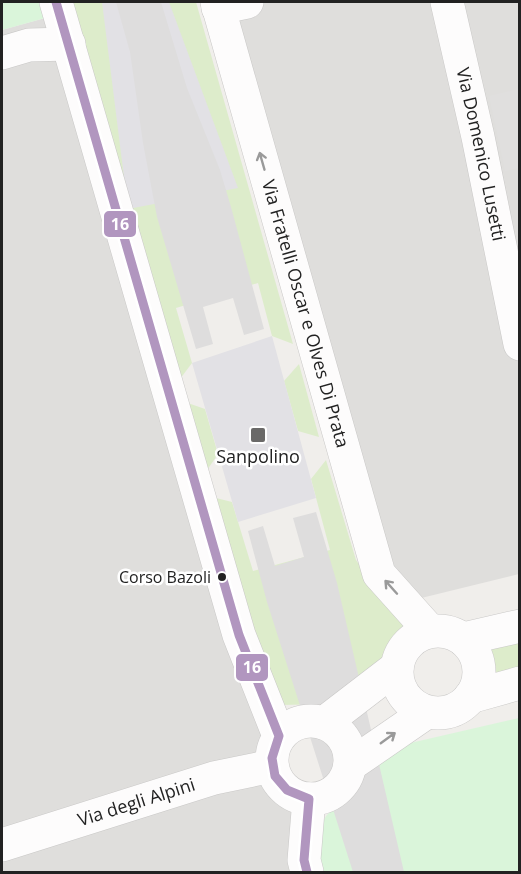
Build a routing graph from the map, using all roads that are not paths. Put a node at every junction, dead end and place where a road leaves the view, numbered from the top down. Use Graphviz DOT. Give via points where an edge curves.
graph roads {
  1 [pos="56,2"];
  2 [pos="447,2"];
  3 [pos="227,4"];
  4 [pos="69,44"];
  5 [pos="2,53"];
  6 [pos="519,344"];
  7 [pos="519,626"];
  8 [pos="430,631"];
  9 [pos="463,639"];
  10 [pos="397,667"];
  11 [pos="519,683"];
  12 [pos="470,697"];
  13 [pos="427,712"];
  14 [pos="324,723"];
  15 [pos="275,751"];
  16 [pos="350,765"];
  17 [pos="309,799"];
  18 [pos="2,845"];
  19 [pos="307,873"];
  1 -- 4 [label="street"];
  2 -- 6 [label="street, Via Domenico Lusetti"];
  8 -- 3 [label="street, Via Fratelli Oscar e Olves Di Prata, one-way" via="379,574"];
  4 -- 5 [label="street" via="29,45"];
  4 -- 15 [label="street"];
  7 -- 9 [label="street"];
  8 -- 9 [label="street" via="453,633"];
  8 -- 10 [label="street" via="408,644"];
  9 -- 12 [label="street" via="478,662 476,690"];
  10 -- 13 [label="street" via="401,691 409,702"];
  10 -- 14 [label="street"];
  11 -- 12 [label="street"];
  12 -- 13 [label="street" via="457,709"];
  16 -- 13 [label="street, one-way"];
  14 -- 15 [label="street" via="312,720 288,727"];
  14 -- 16 [label="street" via="339,732 349,748"];
  15 -- 17 [label="street" via="278,783 293,795"];
  15 -- 18 [label="street, Via degli Alpini" via="214,778"];
  16 -- 17 [label="street" via="343,784 328,796"];
  17 -- 19 [label="street" via="304,860"];
}
